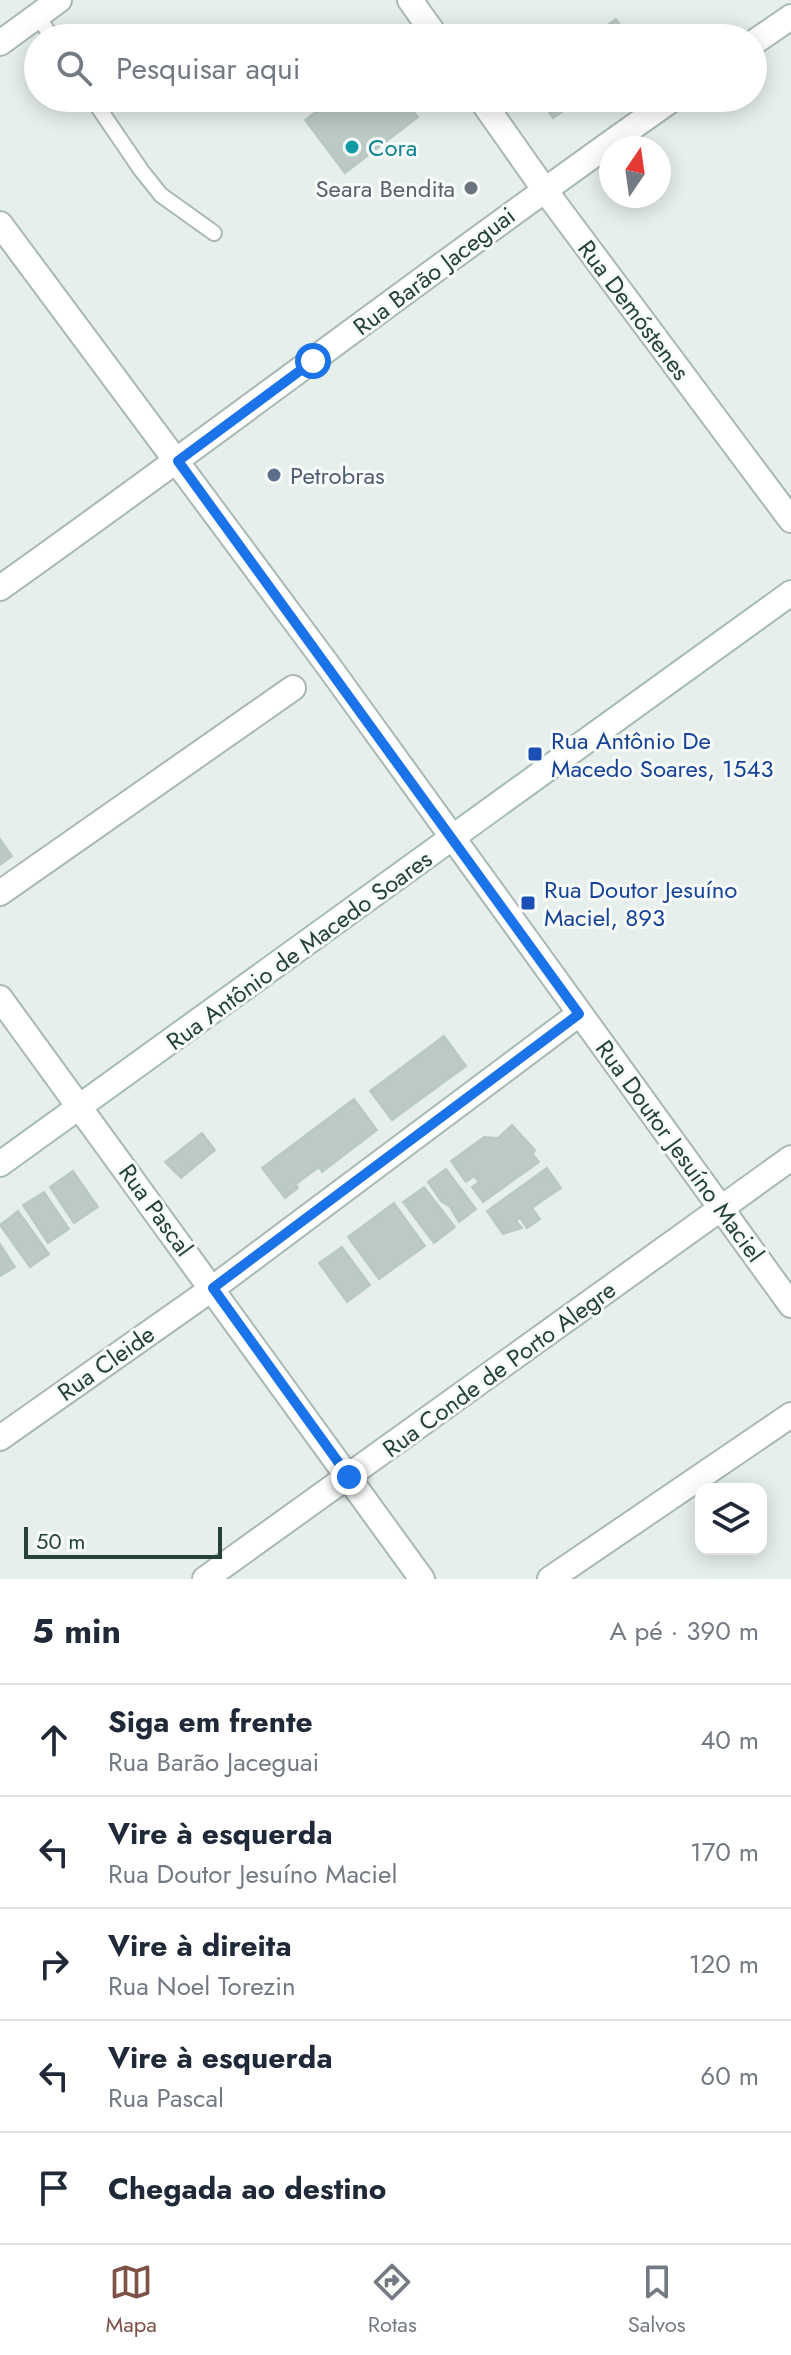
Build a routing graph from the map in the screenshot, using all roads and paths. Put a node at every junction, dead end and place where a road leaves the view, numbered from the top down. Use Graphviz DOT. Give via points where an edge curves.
graph roads {
  1 [pos="59,0"];
  2 [pos="410,0"];
  3 [pos="38,16"];
  4 [pos="791,17"];
  5 [pos="27,24"];
  6 [pos="43,24"];
  7 [pos="427,24"];
  8 [pos="24,26"];
  9 [pos="767,33"];
  10 [pos="0,43"];
  11 [pos="102,112"];
  12 [pos="490,112"];
  13 [pos="654,112"];
  14 [pos="544,189"];
  15 [pos="0,224"];
  16 [pos="214,233"];
  17 [pos="178,461"];
  18 [pos="791,520"];
  19 [pos="0,588"];
  20 [pos="791,593"];
  21 [pos="293,688"];
  22 [pos="453,839"];
  23 [pos="0,893"];
  24 [pos="0,998"];
  25 [pos="579,1014"];
  26 [pos="80,1107"];
  27 [pos="791,1158"];
  28 [pos="0,1164"];
  29 [pos="721,1209"];
  30 [pos="213,1288"];
  31 [pos="791,1305"];
  32 [pos="791,1415"];
  33 [pos="0,1438"];
  34 [pos="349,1477"];
  35 [pos="205,1579"];
  36 [pos="422,1579"];
  37 [pos="550,1579"];
  1 -- 3 [label="street"];
  2 -- 7 [label="street"];
  3 -- 5 [label="street"];
  3 -- 6 [label="lane"];
  4 -- 9 [label="street"];
  8 -- 10 [label="street"];
  11 -- 16 [label="lane" via="161,195"];
  12 -- 14 [label="street, Rua Demóstenes"];
  13 -- 14 [label="street, Rua Barão Jaceguai"];
  14 -- 17 [label="street, Rua Barão Jaceguai"];
  14 -- 18 [label="street, Rua Demóstenes"];
  15 -- 17 [label="street, Rua Doutor Jesuíno Maciel"];
  17 -- 19 [label="street, Rua Barão Jaceguai"];
  17 -- 22 [label="street, Rua Doutor Jesuíno Maciel"];
  20 -- 22 [label="street, Rua Antônio de Macedo Soares"];
  21 -- 23 [label="street"];
  22 -- 25 [label="street, Rua Doutor Jesuíno Maciel"];
  22 -- 26 [label="street, Rua Antônio de Macedo Soares"];
  24 -- 26 [label="street, Rua Pascal"];
  25 -- 29 [label="street, Rua Doutor Jesuíno Maciel"];
  25 -- 30 [label="street, Rua Cleide"];
  26 -- 28 [label="street, Rua Antônio de Macedo Soares"];
  26 -- 30 [label="street, Rua Pascal"];
  27 -- 29 [label="street, Rua Conde de Porto Alegre"];
  29 -- 31 [label="street, Rua Doutor Jesuíno Maciel"];
  29 -- 34 [label="street, Rua Conde de Porto Alegre"];
  30 -- 33 [label="street, Rua Cleide"];
  30 -- 34 [label="street, Rua Pascal"];
  32 -- 37 [label="street"];
  34 -- 35 [label="street, Rua Conde de Porto Alegre"];
  34 -- 36 [label="street, Rua Pascal"];
}
